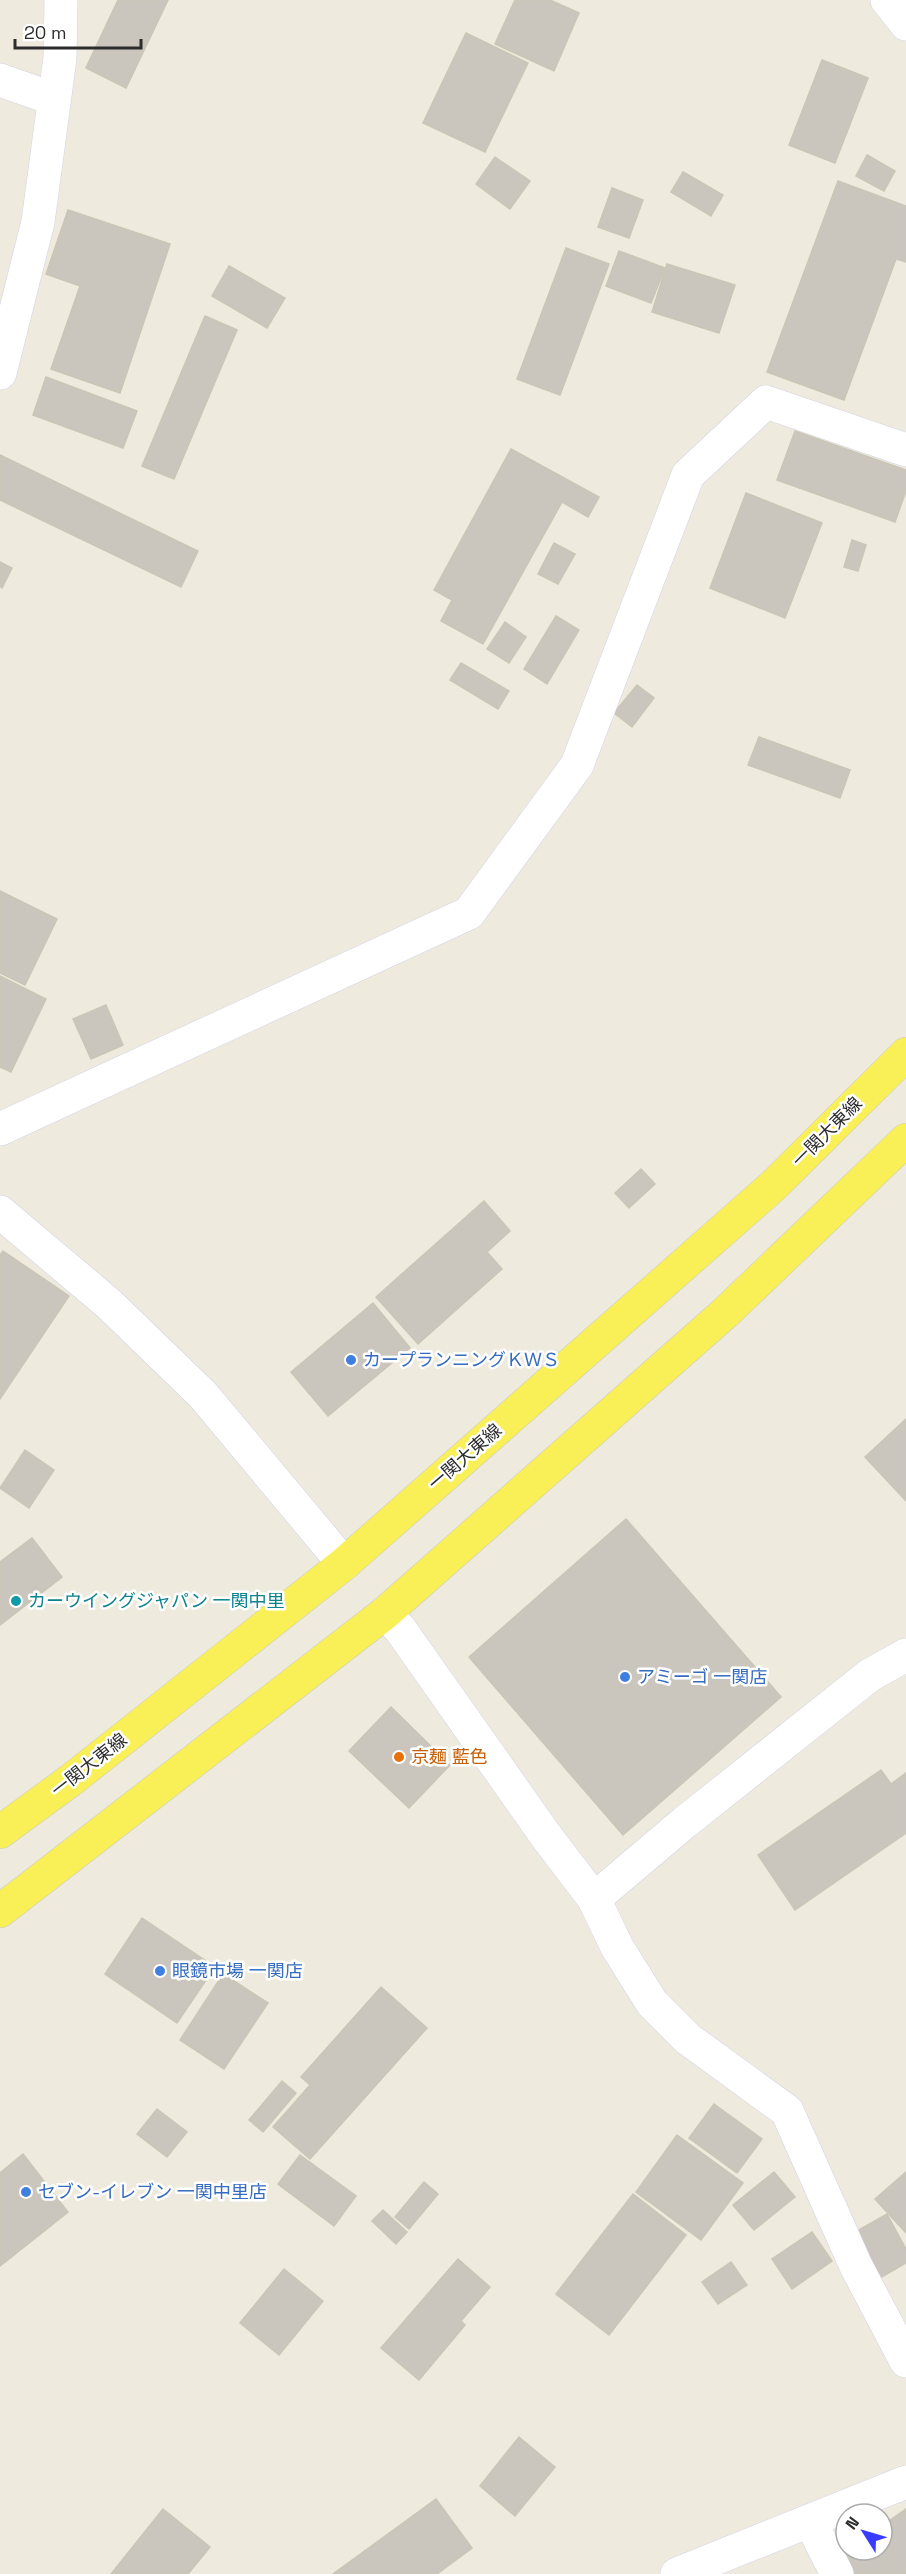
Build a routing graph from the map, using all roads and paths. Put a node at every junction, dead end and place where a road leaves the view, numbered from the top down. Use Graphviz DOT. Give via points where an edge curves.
graph roads {
  1 [pos="61,0"];
  2 [pos="887,0"];
  3 [pos="906,24"];
  4 [pos="0,80"];
  5 [pos="54,99"];
  6 [pos="0,374"];
  7 [pos="906,450"];
  8 [pos="906,1054"];
  9 [pos="0,1129"];
  10 [pos="906,1140"];
  11 [pos="0,1212"];
  12 [pos="344,1564"];
  13 [pos="385,1613"];
  14 [pos="906,1655"];
  15 [pos="0,1832"];
  16 [pos="594,1899"];
  17 [pos="0,1911"];
  18 [pos="906,2361"];
  19 [pos="906,2482"];
  20 [pos="810,2521"];
  21 [pos="677,2574"];
  22 [pos="837,2574"];
  1 -- 5 [label="street" via="60,58"];
  2 -- 3 [label="street"];
  4 -- 5 [label="street"];
  5 -- 6 [label="street" via="38,222"];
  7 -- 9 [label="street" via="766,402 688,475 577,765 469,913"];
  8 -- 12 [label="main road, 一関大東線" via="773,1186"];
  10 -- 13 [label="main road" via="725,1313"];
  11 -- 12 [label="street" via="109,1304 203,1395"];
  12 -- 15 [label="main road, 一関大東線"];
  13 -- 16 [label="street"];
  13 -- 17 [label="main road"];
  14 -- 16 [label="street" via="870,1675"];
  16 -- 18 [label="street" via="617,1947 652,2003 688,2038 787,2111 856,2266"];
  19 -- 20 [label="street"];
  20 -- 21 [label="street"];
  20 -- 22 [label="street"];
}
